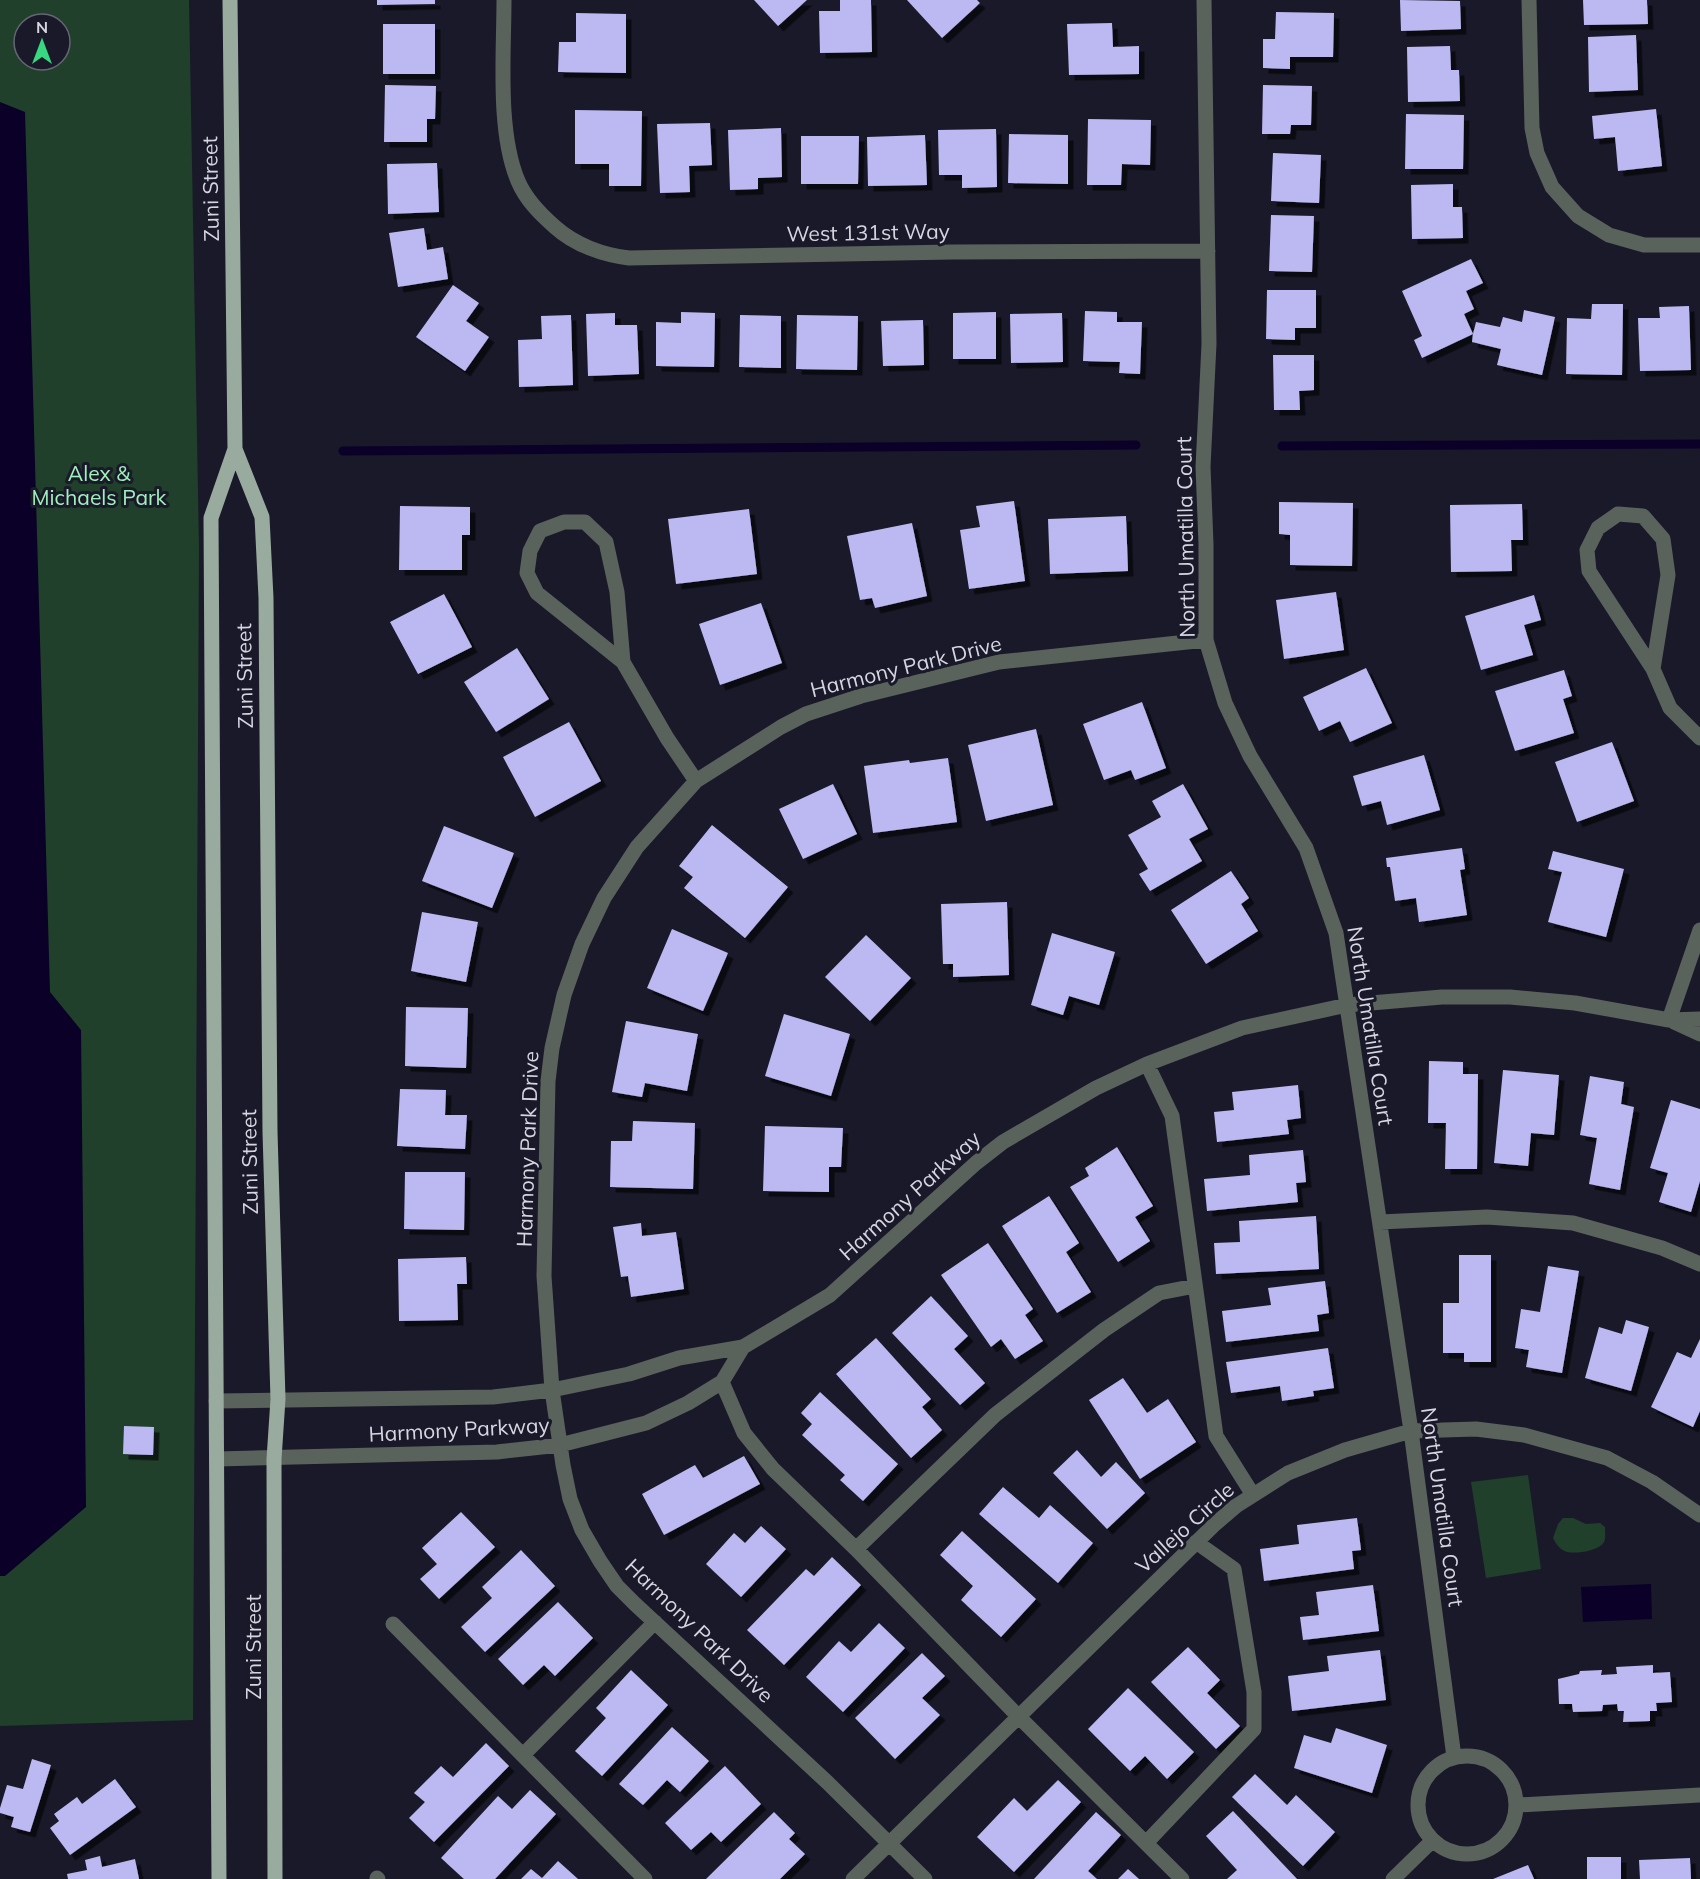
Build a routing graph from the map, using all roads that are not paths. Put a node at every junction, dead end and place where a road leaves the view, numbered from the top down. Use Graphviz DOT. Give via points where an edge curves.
graph roads {
  1 [pos="230,0"];
  2 [pos="504,0"];
  3 [pos="1204,0"];
  4 [pos="1530,0"];
  5 [pos="1700,245"];
  6 [pos="1208,251"];
  7 [pos="235,449"];
  8 [pos="1206,640"];
  9 [pos="623,663"];
  10 [pos="1653,669"];
  11 [pos="1700,738"];
  12 [pos="696,781"];
  13 [pos="1700,930"];
  14 [pos="1347,1005"];
  15 [pos="1700,1019"];
  16 [pos="1669,1020"];
  17 [pos="1700,1034"];
  18 [pos="1147,1064"];
  19 [pos="1380,1222"];
  20 [pos="1700,1264"];
  21 [pos="1194,1286"];
  22 [pos="743,1347"];
  23 [pos="722,1382"];
  24 [pos="552,1390"];
  25 [pos="278,1399"];
  26 [pos="216,1401"];
  27 [pos="1411,1431"];
  28 [pos="560,1445"];
  29 [pos="217,1459"];
  30 [pos="274,1459"];
  31 [pos="1253,1495"];
  32 [pos="1700,1515"];
  33 [pos="1196,1542"];
  34 [pos="856,1549"];
  35 [pos="655,1622"];
  36 [pos="393,1624"];
  37 [pos="1018,1716"];
  38 [pos="523,1755"];
  39 [pos="1454,1757"];
  40 [pos="1700,1795"];
  41 [pos="1518,1805"];
  42 [pos="1432,1841"];
  43 [pos="890,1842"];
  44 [pos="1146,1843"];
  45 [pos="219,1879"];
  46 [pos="275,1879"];
  47 [pos="645,1879"];
  48 [pos="854,1879"];
  49 [pos="925,1879"];
  50 [pos="1182,1879"];
  51 [pos="1393,1879"];
  1 -- 7 [label="main road, Zuni Street"];
  2 -- 6 [label="street, West 131st Way" via="507,132 518,181 541,215 579,244 629,258"];
  3 -- 6 [label="street, North Umatilla Court"];
  4 -- 5 [label="street" via="1534,135 1537,153 1552,187 1578,216 1609,235 1644,245"];
  6 -- 8 [label="street, North Umatilla Court" via="1209,344 1203,467"];
  7 -- 25 [label="main road, Zuni Street" via="261,517 266,598 270,1132"];
  7 -- 26 [label="main road, Zuni Street" via="211,518"];
  8 -- 12 [label="street, Harmony Park Drive" via="999,663 861,696 806,714"];
  8 -- 14 [label="street, North Umatilla Court" via="1225,703 1250,756 1306,848 1336,933"];
  9 -- 9 [label="street" via="617,592 606,542 585,522 564,522 540,531 530,551 527,573 537,593"];
  9 -- 12 [label="street"];
  10 -- 10 [label="street" via="1668,575 1663,539 1643,516 1618,514 1594,535 1587,550 1589,571"];
  10 -- 11 [label="street" via="1670,708"];
  12 -- 24 [label="street, Harmony Park Drive" via="638,847 604,898 564,995 548,1081 544,1276"];
  13 -- 16 [label="street"];
  14 -- 16 [label="street, Harmony Parkway" via="1442,997 1510,997 1575,1003"];
  14 -- 18 [label="street, Harmony Parkway" via="1242,1028"];
  14 -- 19 [label="street, North Umatilla Court"];
  15 -- 16 [label="street, Harmony Parkway"];
  16 -- 17 [label="street, Harmony Parkway"];
  18 -- 21 [label="street" via="1172,1116"];
  18 -- 22 [label="street, Harmony Parkway" via="1096,1088 1003,1142 830,1295"];
  19 -- 20 [label="street" via="1487,1217 1573,1224 1662,1248"];
  19 -- 27 [label="street, North Umatilla Court"];
  21 -- 31 [label="street" via="1216,1436"];
  21 -- 34 [label="street" via="1159,1293 1104,1330 1004,1408"];
  22 -- 23 [label="street, Harmony Parkway"];
  22 -- 24 [label="street, Harmony Parkway" via="679,1358 629,1374"];
  23 -- 28 [label="street, Harmony Parkway" via="646,1423"];
  23 -- 34 [label="street" via="744,1432 773,1469"];
  24 -- 25 [label="street, Harmony Parkway" via="493,1398"];
  24 -- 28 [label="street, Harmony Park Drive"];
  25 -- 26 [label="street, Harmony Parkway"];
  25 -- 30 [label="main road, Zuni Street"];
  26 -- 29 [label="main road, Zuni Street"];
  27 -- 31 [label="street, Vallejo Circle" via="1345,1450 1288,1473"];
  27 -- 32 [label="street, Vallejo Circle" via="1476,1429 1567,1445 1607,1458 1652,1482"];
  27 -- 39 [label="street, North Umatilla Court"];
  28 -- 30 [label="street, Harmony Parkway" via="497,1452"];
  28 -- 35 [label="street, Harmony Park Drive" via="570,1499 582,1530 617,1586"];
  29 -- 30 [label="street, Harmony Parkway"];
  29 -- 45 [label="main road, Zuni Street"];
  30 -- 46 [label="main road, Zuni Street"];
  31 -- 33 [label="street, Vallejo Circle"];
  33 -- 37 [label="street, Vallejo Circle"];
  33 -- 44 [label="street" via="1234,1569 1254,1692 1254,1729"];
  34 -- 37 [label="street"];
  35 -- 38 [label="street"];
  35 -- 43 [label="street, Harmony Park Drive"];
  36 -- 38 [label="street"];
  37 -- 43 [label="street, Vallejo Circle"];
  37 -- 44 [label="street"];
  38 -- 47 [label="street"];
  39 -- 41 [label="street" via="1476,1756 1497,1765 1512,1782"];
  39 -- 42 [label="street" via="1431,1770 1418,1793 1419,1819"];
  40 -- 41 [label="street"];
  41 -- 42 [label="street" via="1514,1824 1503,1841 1487,1852 1467,1856 1448,1852"];
  42 -- 51 [label="street"];
  43 -- 48 [label="street, Vallejo Circle"];
  43 -- 49 [label="street, Harmony Park Drive"];
  44 -- 50 [label="street"];
}
